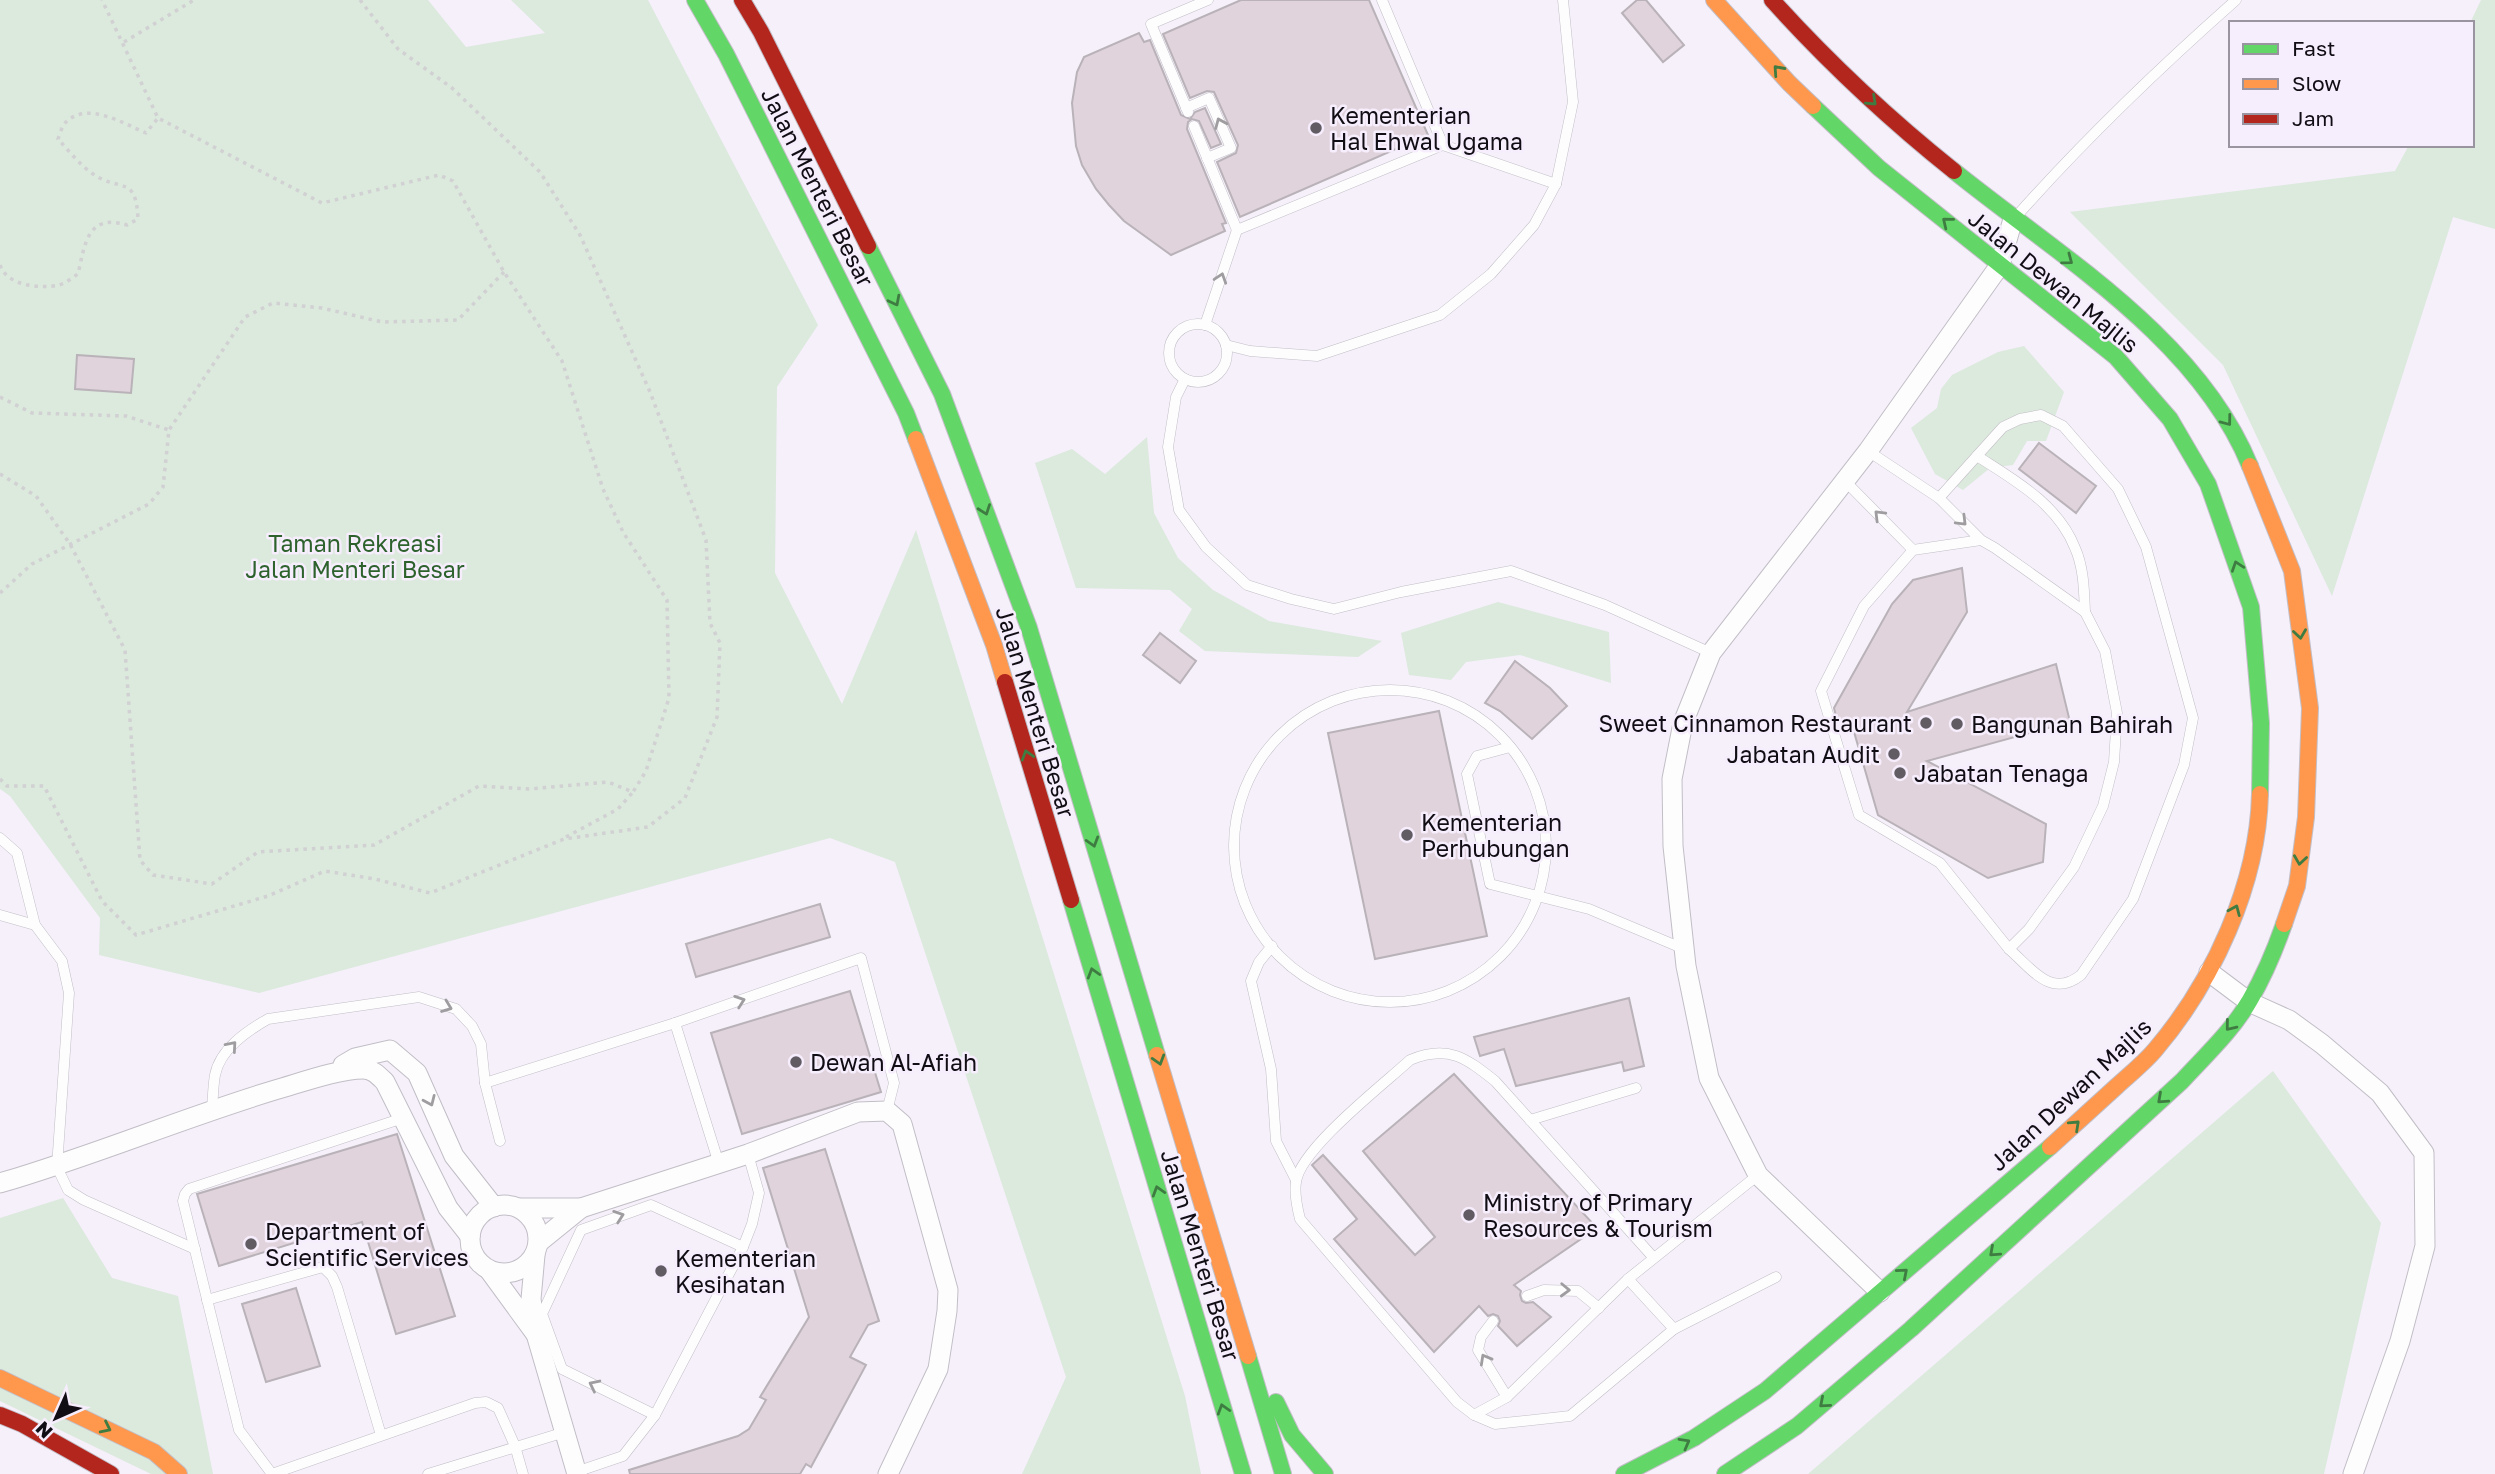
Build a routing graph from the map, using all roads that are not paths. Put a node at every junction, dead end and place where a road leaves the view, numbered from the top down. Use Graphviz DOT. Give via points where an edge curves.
graph roads {
  1 [pos="695,0"];
  2 [pos="742,0"];
  3 [pos="1208,0"];
  4 [pos="1382,0"];
  5 [pos="1563,0"];
  6 [pos="1714,0"];
  7 [pos="1772,0"];
  8 [pos="2236,0"];
  9 [pos="1194,126"];
  10 [pos="1443,145"];
  11 [pos="1207,158"];
  12 [pos="1556,184"];
  13 [pos="2013,219"];
  14 [pos="1237,230"];
  15 [pos="2000,265"];
  16 [pos="1205,325"];
  17 [pos="1226,345"];
  18 [pos="1185,379"];
  19 [pos="1868,452"];
  20 [pos="1976,456"];
  21 [pos="1844,481"];
  22 [pos="1939,498"];
  23 [pos="1981,540"];
  24 [pos="1913,550"];
  25 [pos="2085,612"];
  26 [pos="1711,653"];
  27 [pos="1510,747"];
  28 [pos="0,838"];
  29 [pos="1539,897"];
  30 [pos="0,915"];
  31 [pos="35,925"];
  32 [pos="1272,946"];
  33 [pos="1684,949"];
  34 [pos="2009,949"];
  35 [pos="2209,972"];
  36 [pos="2249,1002"];
  37 [pos="675,1023"];
  38 [pos="320,1077"];
  39 [pos="485,1083"];
  40 [pos="1636,1088"];
  41 [pos="212,1109"];
  42 [pos="887,1111"];
  43 [pos="403,1118"];
  44 [pos="1530,1120"];
  45 [pos="500,1141"];
  46 [pos="748,1154"];
  47 [pos="719,1164"];
  48 [pos="57,1167"];
  49 [pos="1758,1175"];
  50 [pos="1296,1180"];
  51 [pos="0,1183"];
  52 [pos="494,1207"];
  53 [pos="520,1208"];
  54 [pos="581,1208"];
  55 [pos="470,1236"];
  56 [pos="743,1247"];
  57 [pos="537,1249"];
  58 [pos="195,1250"];
  59 [pos="1653,1258"];
  60 [pos="489,1270"];
  61 [pos="1776,1277"];
  62 [pos="1628,1279"];
  63 [pos="1880,1292"];
  64 [pos="1527,1296"];
  65 [pos="207,1300"];
  66 [pos="1599,1308"];
  67 [pos="1493,1321"];
  68 [pos="1674,1329"];
  69 [pos="1241,1332"];
  70 [pos="536,1334"];
  71 [pos="0,1378"];
  72 [pos="1507,1397"];
  73 [pos="0,1415"];
  74 [pos="655,1415"];
  75 [pos="1474,1415"];
  76 [pos="565,1432"];
  77 [pos="381,1436"];
  78 [pos="1234,1445"];
  79 [pos="515,1446"];
  80 [pos="435,1473"];
  81 [pos="577,1473"];
  82 [pos="111,1474"];
  83 [pos="179,1474"];
  84 [pos="272,1474"];
  85 [pos="523,1474"];
  86 [pos="888,1474"];
  87 [pos="1233,1474"];
  88 [pos="1243,1474"];
  89 [pos="1283,1474"];
  90 [pos="1325,1474"];
  91 [pos="1624,1474"];
  92 [pos="1725,1474"];
  93 [pos="2353,1474"];
  78 -- 1 [label="street, Jalan Menteri Besar, one-way" via="989,632 906,413"];
  2 -- 69 [label="street, Jalan Menteri Besar, one-way" via="935,381 1029,628"];
  11 -- 3 [label="lane, one-way" via="1231,148 1209,98 1187,110 1151,24"];
  4 -- 10 [label="lane"];
  5 -- 12 [label="lane" via="1573,102"];
  15 -- 6 [label="street, Jalan Dewan Majlis, one-way" via="1879,168 1789,83"];
  7 -- 13 [label="street, Jalan Dewan Majlis, one-way" via="1906,132"];
  8 -- 13 [label="lane" via="2179,50"];
  9 -- 11 [label="lane"];
  10 -- 12 [label="lane"];
  10 -- 14 [label="lane"];
  11 -- 14 [label="lane"];
  12 -- 17 [label="lane" via="1534,225 1495,269 1440,315 1317,356"];
  13 -- 15 [label="street"];
  13 -- 36 [label="street, Jalan Dewan Majlis, one-way" via="2126,304 2188,368 2237,435 2292,571 2310,708 2306,817 2297,887 2274,952"];
  16 -- 14 [label="lane, one-way"];
  15 -- 19 [label="street"];
  35 -- 15 [label="street, Jalan Dewan Majlis, one-way" via="2248,880 2259,820 2261,723 2251,607 2208,484 2169,419 2116,357"];
  16 -- 17 [label="lane"];
  16 -- 18 [label="lane" via="1185,327 1171,343 1171,363"];
  17 -- 18 [label="lane" via="1224,367 1217,376 1207,381"];
  18 -- 26 [label="lane" via="1176,397 1168,447 1179,510 1206,547 1247,584 1335,609 1511,571 1605,605"];
  19 -- 21 [label="street"];
  19 -- 22 [label="lane"];
  20 -- 22 [label="lane"];
  20 -- 25 [label="lane" via="2021,484 2054,513 2075,547"];
  20 -- 34 [label="lane" via="2003,427 2041,415 2063,426 2118,489 2146,547 2193,718 2184,765 2133,899 2081,975 2070,984 2045,981"];
  24 -- 21 [label="lane, one-way"];
  21 -- 26 [label="street"];
  22 -- 23 [label="lane, one-way"];
  23 -- 24 [label="lane"];
  23 -- 25 [label="lane"];
  24 -- 34 [label="lane" via="1864,606 1821,691 1859,815 1940,863"];
  25 -- 34 [label="lane" via="2105,650 2117,713 2114,762 2103,806 2074,867"];
  26 -- 33 [label="street" via="1683,723 1672,779 1673,846"];
  27 -- 29 [label="lane" via="1528,772 1544,812 1547,855"];
  27 -- 29 [label="lane" via="1477,756 1467,774 1490,884"];
  27 -- 32 [label="lane" via="1470,711 1430,694 1388,689 1346,695 1307,713 1274,740 1250,775 1236,815 1234,858 1243,900"];
  28 -- 31 [label="lane" via="17,853"];
  29 -- 32 [label="lane" via="1520,935 1491,966 1455,989 1414,1001 1372,1001 1331,990 1294,968"];
  29 -- 33 [label="lane" via="1589,909"];
  30 -- 31 [label="lane"];
  31 -- 48 [label="lane" via="62,961 69,993"];
  32 -- 50 [label="lane" via="1251,981 1271,1069 1276,1141"];
  33 -- 49 [label="street" via="1709,1078"];
  35 -- 36 [label="street"];
  63 -- 35 [label="street, Jalan Dewan Majlis, one-way" via="2059,1139 2184,1024"];
  36 -- 92 [label="street, Jalan Dewan Majlis, one-way" via="2206,1047 2182,1081 1910,1329 1797,1426"];
  36 -- 93 [label="street" via="2289,1020 2380,1093 2424,1153 2424,1246 2400,1341"];
  37 -- 39 [label="lane"];
  37 -- 42 [label="lane, one-way" via="861,958 894,1083"];
  37 -- 47 [label="lane"];
  38 -- 41 [label="street"];
  38 -- 43 [label="street" via="364,1069 375,1072"];
  38 -- 52 [label="street, one-way" via="355,1058 390,1050 417,1073 454,1156"];
  41 -- 39 [label="lane, one-way" via="215,1072 247,1030 268,1019 419,997 456,1009 472,1026 481,1044"];
  39 -- 45 [label="lane"];
  40 -- 44 [label="lane"];
  41 -- 48 [label="street"];
  42 -- 46 [label="street" via="858,1112"];
  42 -- 86 [label="street" via="902,1124 948,1290 938,1369"];
  43 -- 55 [label="street" via="448,1208"];
  43 -- 58 [label="lane" via="189,1189 183,1201"];
  44 -- 50 [label="lane" via="1495,1081 1466,1058 1426,1054 1410,1060 1321,1141"];
  44 -- 59 [label="lane"];
  46 -- 47 [label="street"];
  46 -- 56 [label="lane" via="759,1194"];
  47 -- 54 [label="street"];
  48 -- 51 [label="street"];
  48 -- 58 [label="lane" via="68,1190 84,1200"];
  49 -- 59 [label="lane"];
  49 -- 63 [label="street"];
  50 -- 75 [label="lane" via="1300,1219 1457,1402"];
  52 -- 53 [label="street"];
  52 -- 55 [label="street" via="482,1213"];
  53 -- 54 [label="street"];
  53 -- 57 [label="street" via="537,1228"];
  54 -- 57 [label="street"];
  55 -- 60 [label="street" via="471,1250"];
  56 -- 74 [label="lane"];
  74 -- 56 [label="lane, one-way" via="562,1370 542,1314 581,1230 651,1205"];
  57 -- 60 [label="street" via="527,1265 515,1272"];
  57 -- 70 [label="street" via="531,1299"];
  58 -- 65 [label="lane"];
  59 -- 62 [label="lane"];
  60 -- 70 [label="street"];
  61 -- 68 [label="lane"];
  62 -- 66 [label="lane"];
  62 -- 68 [label="lane"];
  91 -- 63 [label="street, Jalan Dewan Majlis, one-way" via="1694,1438 1765,1391"];
  64 -- 66 [label="lane, one-way" via="1544,1290 1577,1291"];
  65 -- 77 [label="lane" via="323,1268 337,1287"];
  65 -- 84 [label="lane" via="239,1430"];
  66 -- 72 [label="lane"];
  72 -- 67 [label="lane, one-way" via="1479,1350 1480,1337"];
  68 -- 75 [label="lane" via="1570,1416 1495,1424"];
  69 -- 89 [label="street, Jalan Menteri Besar"];
  69 -- 90 [label="street" via="1292,1434"];
  70 -- 76 [label="street"];
  71 -- 83 [label="street, one-way" via="154,1452"];
  72 -- 75 [label="lane"];
  73 -- 82 [label="street"];
  74 -- 81 [label="lane" via="623,1456"];
  76 -- 79 [label="lane"];
  76 -- 81 [label="street"];
  77 -- 79 [label="lane" via="486,1402 498,1408"];
  77 -- 84 [label="lane"];
  78 -- 87 [label="street"];
  78 -- 88 [label="street, Jalan Menteri Besar"];
  79 -- 80 [label="lane"];
  79 -- 85 [label="lane"];
}
